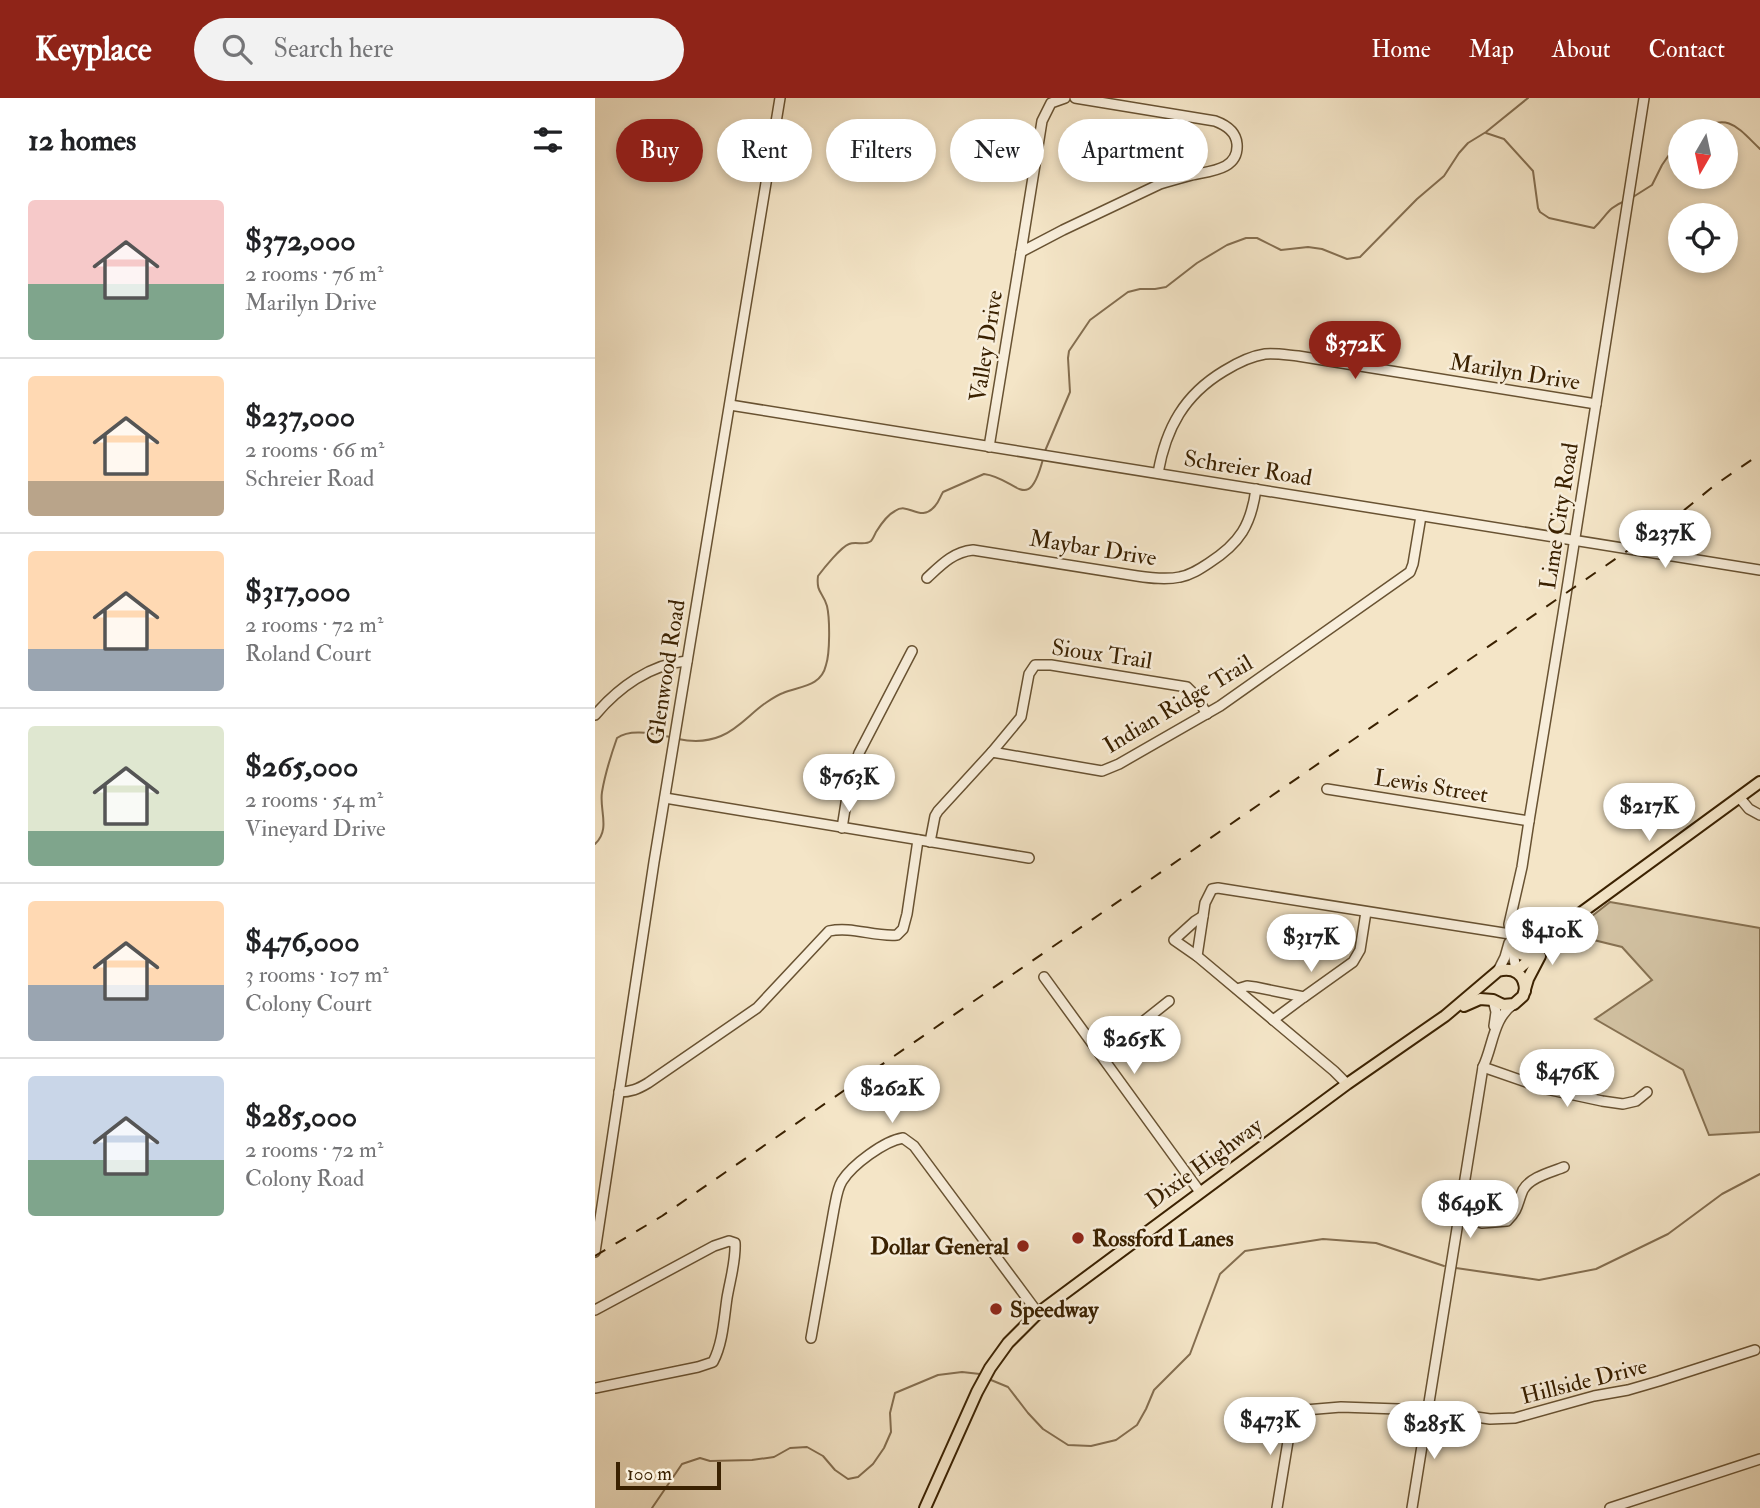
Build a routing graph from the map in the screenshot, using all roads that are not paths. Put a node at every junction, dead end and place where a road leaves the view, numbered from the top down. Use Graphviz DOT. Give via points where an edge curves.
graph roads {
  1 [pos="780,98"];
  2 [pos="1065,98"];
  3 [pos="1075,98"];
  4 [pos="1644,98"];
  5 [pos="1021,252"];
  6 [pos="1596,404"];
  7 [pos="730,405"];
  8 [pos="989,447"];
  9 [pos="1158,473"];
  10 [pos="1255,489"];
  11 [pos="1421,516"];
  12 [pos="1574,540"];
  13 [pos="1760,570"];
  14 [pos="927,578"];
  15 [pos="912,651"];
  16 [pos="687,661"];
  17 [pos="1207,714"];
  18 [pos="595,715"];
  19 [pos="992,752"];
  20 [pos="1760,782"];
  21 [pos="1327,789"];
  22 [pos="1738,797"];
  23 [pos="665,798"];
  24 [pos="1760,816"];
  25 [pos="1529,821"];
  26 [pos="842,828"];
  27 [pos="918,840"];
  28 [pos="930,842"];
  29 [pos="1029,858"];
  30 [pos="1366,912"];
  31 [pos="1203,916"];
  32 [pos="1559,931"];
  33 [pos="1511,940"];
  34 [pos="1536,953"];
  35 [pos="1197,956"];
  36 [pos="1516,971"];
  37 [pos="1495,973"];
  38 [pos="1044,977"];
  39 [pos="1237,989"];
  40 [pos="1525,991"];
  41 [pos="1304,996"];
  42 [pos="1493,1000"];
  43 [pos="1169,1001"];
  44 [pos="1514,1004"];
  45 [pos="1445,1016"];
  46 [pos="1273,1020"];
  47 [pos="1101,1055"];
  48 [pos="1484,1064"];
  49 [pos="1347,1084"];
  50 [pos="619,1092"];
  51 [pos="1647,1092"];
  52 [pos="1564,1167"];
  53 [pos="1200,1192"];
  54 [pos="1459,1216"];
  55 [pos="595,1252"];
  56 [pos="595,1310"];
  57 [pos="1038,1313"];
  58 [pos="811,1338"];
  59 [pos="1755,1350"];
  60 [pos="595,1388"];
  61 [pos="1427,1410"];
  62 [pos="1293,1411"];
  63 [pos="1251,1419"];
  64 [pos="1760,1459"];
  65 [pos="925,1508"];
  66 [pos="1277,1508"];
  67 [pos="1412,1508"];
  68 [pos="1610,1508"];
  1 -- 7 [label="street, Glenwood Road"];
  2 -- 5 [label="street, Valley Drive" via="1051,103 1042,121"];
  3 -- 5 [label="street" via="1215,121 1232,131 1237,142 1235,154 1222,169 1160,184"];
  4 -- 6 [label="street, Lime City Road"];
  5 -- 8 [label="street, Valley Drive"];
  6 -- 9 [label="street, Marilyn Drive" via="1266,354 1232,366 1193,395 1172,426"];
  6 -- 12 [label="street, Lime City Road"];
  7 -- 8 [label="street, Schreier Road"];
  7 -- 16 [label="street, Glenwood Road"];
  8 -- 9 [label="street, Schreier Road"];
  9 -- 10 [label="street, Schreier Road"];
  10 -- 11 [label="street, Schreier Road"];
  10 -- 14 [label="street, Maybar Drive" via="1251,515 1235,544 1180,578 1158,579 973,550 944,561"];
  11 -- 12 [label="street, Schreier Road"];
  11 -- 17 [label="street, Indian Ridge Trail" via="1411,572"];
  12 -- 13 [label="street, Schreier Road"];
  12 -- 25 [label="street, Lime City Road"];
  15 -- 26 [label="street" via="859,753"];
  16 -- 18 [label="street" via="629,683"];
  16 -- 23 [label="street, Glenwood Road"];
  17 -- 19 [label="street, Indian Ridge Trail" via="1102,771"];
  17 -- 19 [label="street, Sioux Trail" via="1187,687 1035,665 1021,717"];
  19 -- 28 [label="street" via="938,811"];
  20 -- 22 [label="main road"];
  21 -- 25 [label="street, Lewis Street"];
  22 -- 24 [label="street"];
  22 -- 32 [label="main road"];
  23 -- 26 [label="street"];
  23 -- 50 [label="street, Glenwood Road"];
  25 -- 33 [label="street, Lime City Road" via="1509,924"];
  26 -- 27 [label="street"];
  27 -- 28 [label="street"];
  27 -- 50 [label="street" via="904,924 897,935 829,930 757,1008 638,1090"];
  28 -- 29 [label="street"];
  30 -- 31 [label="street" via="1218,888 1209,894"];
  30 -- 33 [label="street"];
  30 -- 41 [label="street" via="1360,950 1353,962"];
  31 -- 35 [label="street"];
  31 -- 35 [label="street" via="1174,940"];
  32 -- 34 [label="main road"];
  32 -- 40 [label="main road" via="1532,970"];
  33 -- 34 [label="main road" via="1521,955"];
  33 -- 36 [label="street, Lime City Road"];
  33 -- 37 [label="street, Lime City Road"];
  34 -- 36 [label="main road"];
  35 -- 39 [label="street"];
  36 -- 37 [label="main road"];
  36 -- 40 [label="main road"];
  37 -- 42 [label="main road" via="1489,987"];
  37 -- 45 [label="main road, Dixie Highway"];
  38 -- 47 [label="street"];
  39 -- 41 [label="street" via="1247,986"];
  39 -- 46 [label="street"];
  40 -- 44 [label="main road"];
  41 -- 46 [label="street"];
  42 -- 44 [label="main road, Dixie Highway"];
  42 -- 45 [label="main road, Dixie Highway" via="1475,1000"];
  42 -- 48 [label="street" via="1495,1018"];
  43 -- 47 [label="street"];
  44 -- 48 [label="street" via="1500,1022"];
  45 -- 49 [label="main road, Dixie Highway"];
  46 -- 49 [label="street"];
  47 -- 53 [label="street"];
  48 -- 51 [label="street" via="1546,1089 1602,1101 1623,1104"];
  48 -- 54 [label="street"];
  49 -- 53 [label="main road, Dixie Highway"];
  50 -- 55 [label="street, Glenwood Road"];
  52 -- 54 [label="street" via="1530,1182 1507,1221 1482,1223"];
  53 -- 57 [label="main road, Dixie Highway"];
  54 -- 61 [label="street"];
  56 -- 60 [label="street" via="714,1246 735,1243 713,1362"];
  57 -- 58 [label="street" via="914,1146 903,1138 862,1161 839,1188"];
  57 -- 65 [label="main road, Dixie Highway" via="990,1368"];
  59 -- 61 [label="street, Hillside Drive" via="1628,1390 1515,1418"];
  61 -- 62 [label="street, Hillside Drive" via="1341,1407"];
  61 -- 67 [label="street"];
  62 -- 63 [label="street, Hillside Drive"];
  62 -- 66 [label="street"];
  64 -- 68 [label="street"];
}
